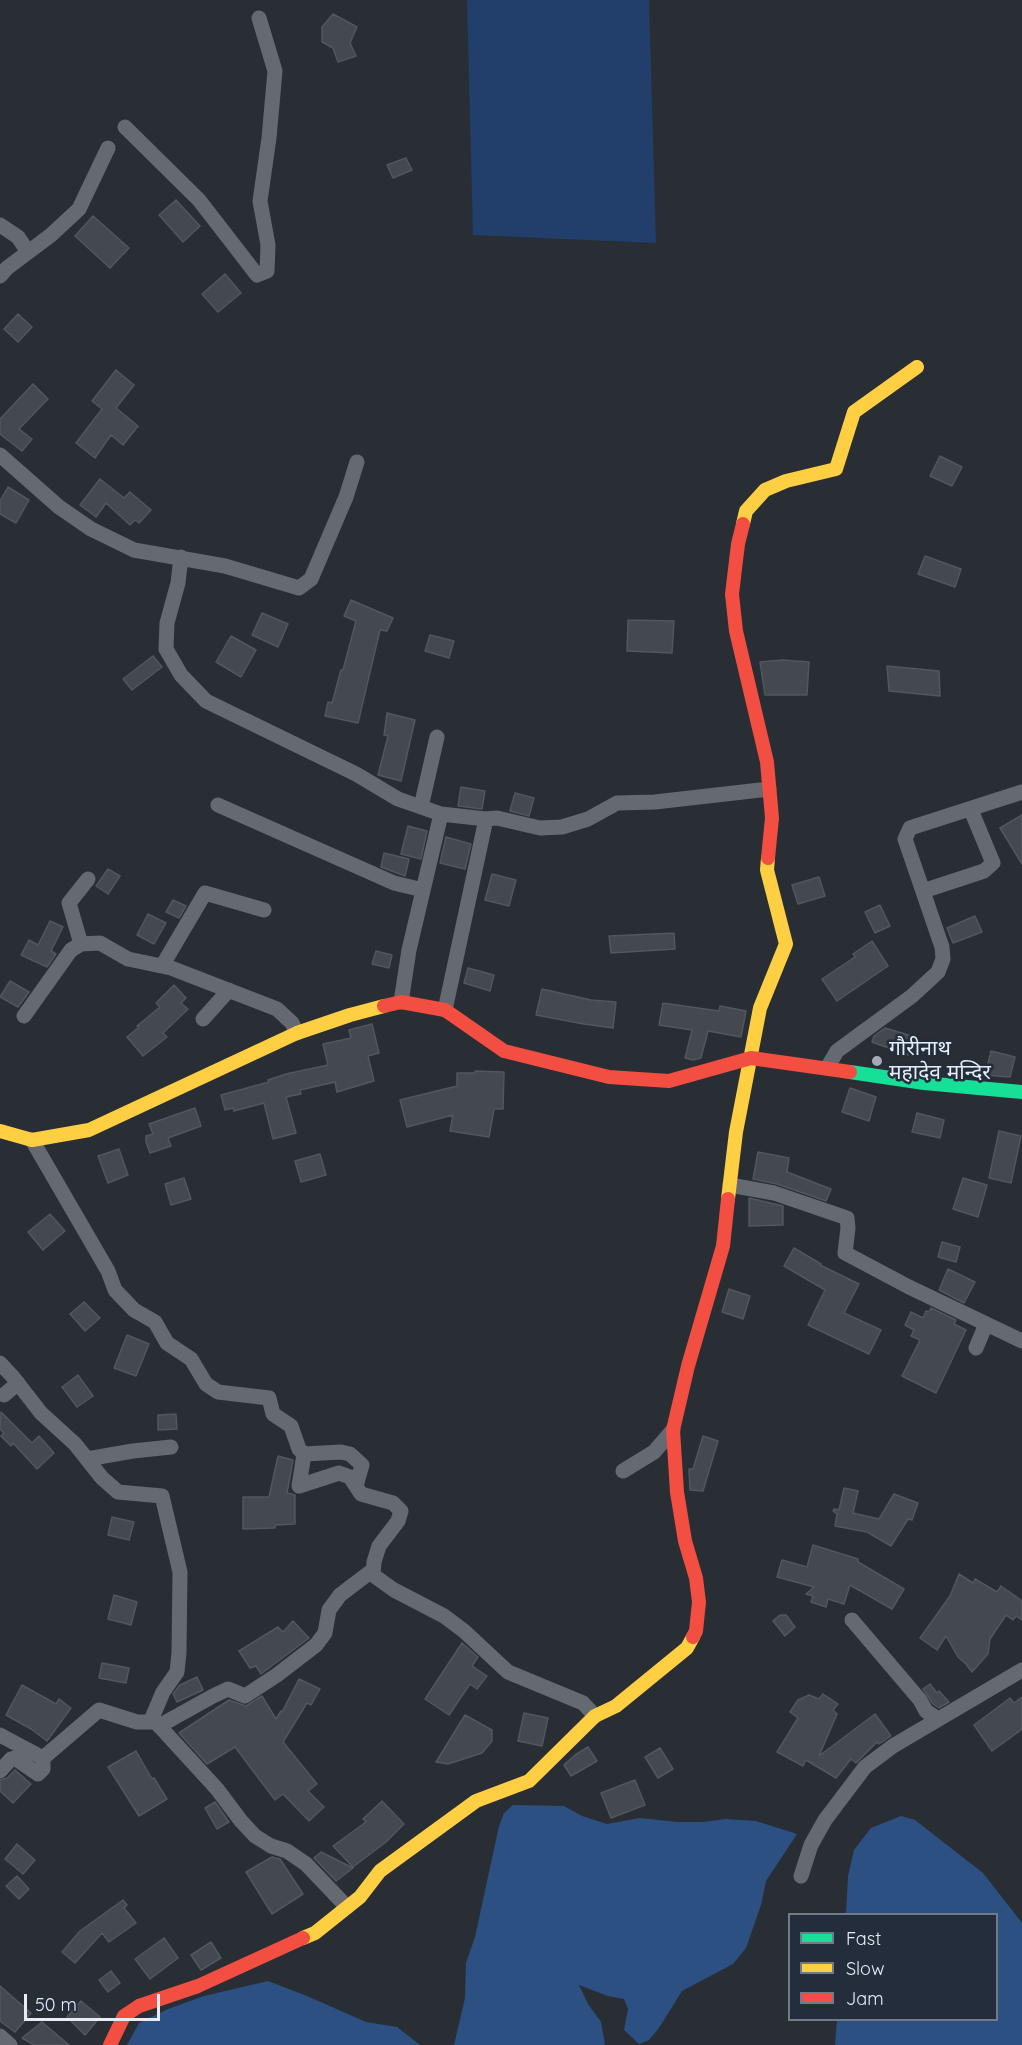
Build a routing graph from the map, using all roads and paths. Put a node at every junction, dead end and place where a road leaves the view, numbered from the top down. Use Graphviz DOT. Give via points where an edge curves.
graph roads {
  1 [pos="259,18"];
  2 [pos="125,127"];
  3 [pos="108,148"];
  4 [pos="0,225"];
  5 [pos="28,252"];
  6 [pos="0,276"];
  7 [pos="917,367"];
  8 [pos="0,455"];
  9 [pos="357,462"];
  10 [pos="181,557"];
  11 [pos="437,736"];
  12 [pos="769,789"];
  13 [pos="1022,792"];
  14 [pos="218,805"];
  15 [pos="421,807"];
  16 [pos="971,810"];
  17 [pos="441,814"];
  18 [pos="486,819"];
  19 [pos="88,879"];
  20 [pos="423,890"];
  21 [pos="923,891"];
  22 [pos="264,910"];
  23 [pos="81,944"];
  24 [pos="162,966"];
  25 [pos="229,990"];
  26 [pos="401,1002"];
  27 [pos="445,1010"];
  28 [pos="24,1016"];
  29 [pos="203,1019"];
  30 [pos="297,1033"];
  31 [pos="751,1058"];
  32 [pos="827,1068"];
  33 [pos="1022,1092"];
  34 [pos="0,1131"];
  35 [pos="32,1140"];
  36 [pos="730,1185"];
  37 [pos="986,1324"];
  38 [pos="1022,1341"];
  39 [pos="976,1348"];
  40 [pos="0,1363"];
  41 [pos="18,1383"];
  42 [pos="4,1395"];
  43 [pos="673,1430"];
  44 [pos="171,1447"];
  45 [pos="304,1454"];
  46 [pos="87,1459"];
  47 [pos="623,1472"];
  48 [pos="356,1486"];
  49 [pos="373,1570"];
  50 [pos="852,1620"];
  51 [pos="1022,1670"];
  52 [pos="595,1716"];
  53 [pos="938,1719"];
  54 [pos="158,1724"];
  55 [pos="0,1735"];
  56 [pos="43,1758"];
  57 [pos="0,1771"];
  58 [pos="801,1876"];
  59 [pos="347,1907"];
  60 [pos="0,2036"];
  61 [pos="10,2045"];
  62 [pos="110,2045"];
  1 -- 2 [label="street" via="275,71 260,201 268,245 267,271 257,275 199,200"];
  3 -- 5 [label="street" via="79,210"];
  4 -- 5 [label="street" via="18,237"];
  5 -- 6 [label="street"];
  7 -- 12 [label="street" via="854,412 836,469 776,484 746,511 732,594 736,631 767,762"];
  8 -- 10 [label="street" via="59,507 91,529 134,550"];
  9 -- 10 [label="street" via="311,579 299,588"];
  10 -- 15 [label="street" via="167,622 166,649 181,675 206,701"];
  11 -- 15 [label="street"];
  12 -- 18 [label="street" via="616,804 562,827 540,828"];
  12 -- 31 [label="street" via="772,818 767,870 786,944 760,1008"];
  13 -- 16 [label="street"];
  14 -- 20 [label="street" via="385,879"];
  15 -- 17 [label="street"];
  16 -- 21 [label="street" via="910,828 905,839"];
  16 -- 21 [label="street" via="993,863 984,871"];
  17 -- 18 [label="street"];
  17 -- 20 [label="street"];
  18 -- 27 [label="street"];
  19 -- 23 [label="street" via="69,903"];
  20 -- 26 [label="street"];
  21 -- 32 [label="street" via="942,947 938,972 837,1051"];
  22 -- 24 [label="street" via="205,893"];
  23 -- 24 [label="street" via="100,943 128,959"];
  23 -- 28 [label="street" via="71,950"];
  24 -- 25 [label="street"];
  25 -- 29 [label="street"];
  25 -- 30 [label="street" via="277,1009"];
  26 -- 27 [label="street"];
  26 -- 30 [label="street"];
  27 -- 31 [label="street" via="504,1051 609,1077 669,1081"];
  30 -- 35 [label="street" via="89,1130"];
  31 -- 32 [label="street"];
  31 -- 36 [label="street"];
  32 -- 33 [label="street" via="924,1083"];
  34 -- 35 [label="street"];
  35 -- 45 [label="street" via="115,1290 134,1310 155,1322 167,1343 192,1359 206,1384 218,1392 269,1398 273,1414 291,1426 298,1449"];
  36 -- 37 [label="street" via="774,1193 847,1218 845,1253"];
  36 -- 43 [label="street" via="723,1246"];
  37 -- 38 [label="street"];
  37 -- 39 [label="street"];
  40 -- 41 [label="street"];
  41 -- 42 [label="street"];
  41 -- 46 [label="street" via="41,1413"];
  43 -- 47 [label="street" via="654,1452"];
  43 -- 52 [label="street" via="677,1492 699,1602 696,1631 687,1648 616,1706"];
  44 -- 46 [label="street"];
  45 -- 48 [label="street" via="350,1454 362,1465"];
  45 -- 48 [label="street" via="299,1486 339,1473 350,1477"];
  46 -- 54 [label="street" via="118,1491 162,1496 180,1572 179,1653 177,1672 152,1718"];
  48 -- 49 [label="street" via="361,1494 393,1503 401,1511 380,1546"];
  49 -- 52 [label="street" via="373,1575 394,1590 464,1631 508,1672 583,1703"];
  49 -- 54 [label="street" via="340,1594 329,1610 325,1633 316,1645 277,1675 245,1696 228,1689"];
  50 -- 53 [label="street" via="926,1711"];
  51 -- 53 [label="street"];
  52 -- 59 [label="street" via="529,1781 476,1802 380,1871"];
  53 -- 58 [label="street" via="865,1767 825,1820 811,1845"];
  54 -- 56 [label="street" via="99,1710"];
  54 -- 59 [label="street" via="255,1836 306,1864"];
  55 -- 56 [label="street"];
  56 -- 57 [label="street" via="43,1769 38,1774 15,1758"];
  59 -- 62 [label="street" via="315,1933 198,1986 139,2006 124,2016"];
  60 -- 61 [label="street"];
}
